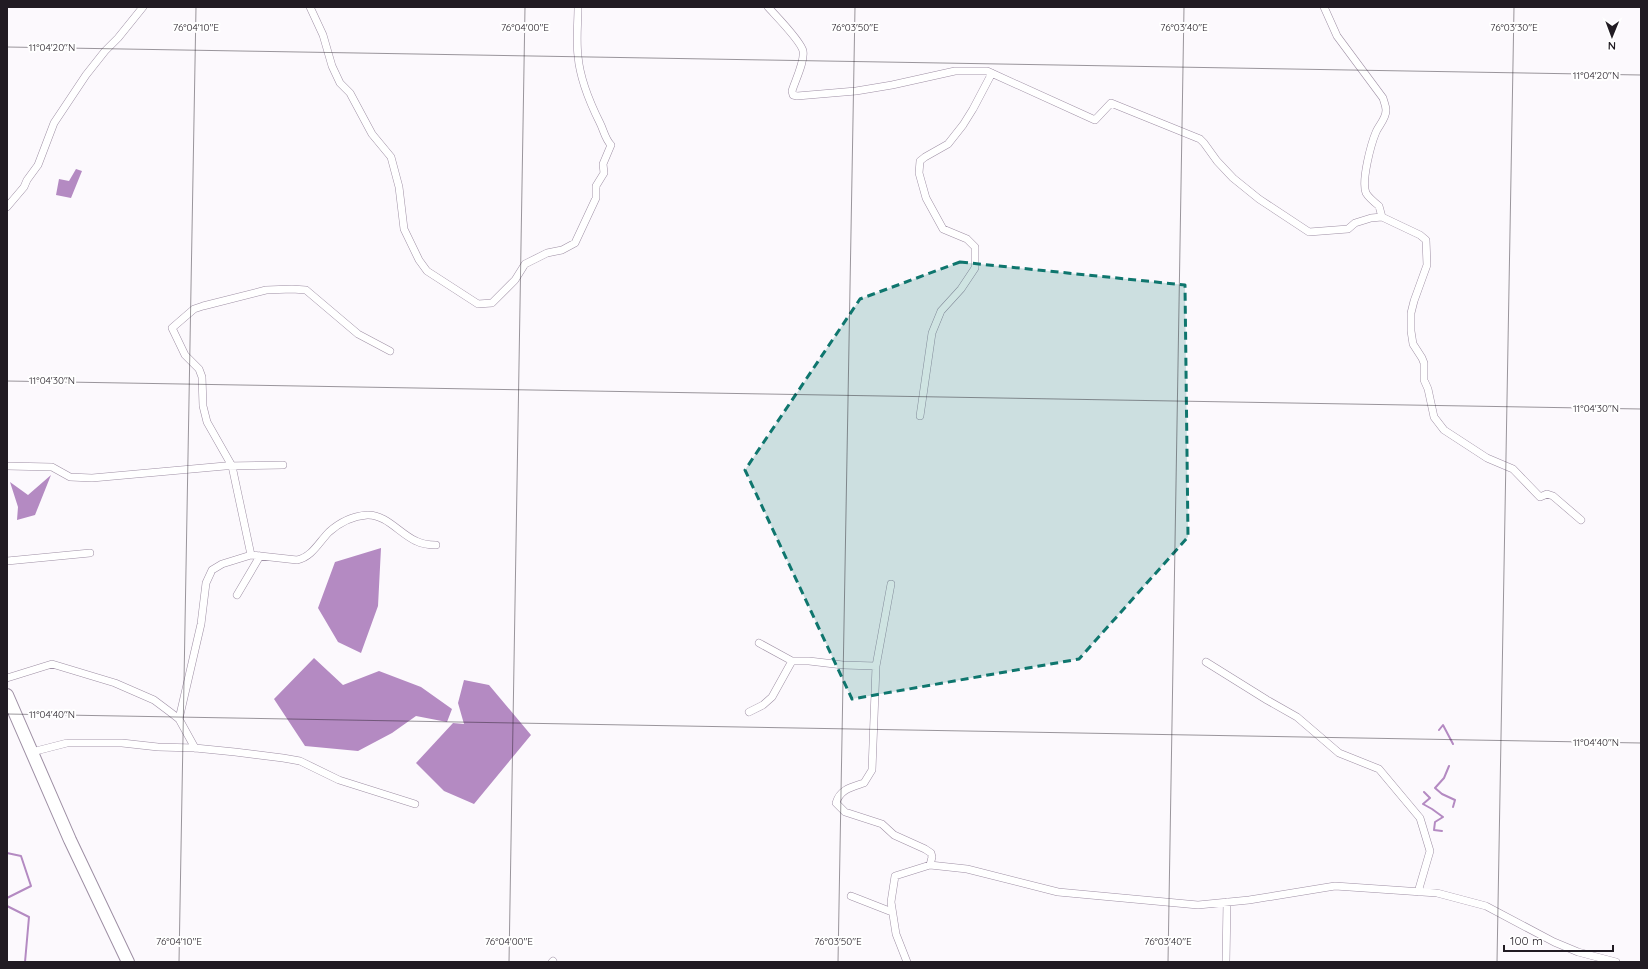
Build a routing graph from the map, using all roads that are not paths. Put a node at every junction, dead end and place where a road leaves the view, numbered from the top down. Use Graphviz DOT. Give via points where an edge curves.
graph roads {
  1 [pos="143,7"];
  2 [pos="310,7"];
  3 [pos="578,7"];
  4 [pos="768,7"];
  5 [pos="1324,7"];
  6 [pos="992,73"];
  7 [pos="7,207"];
  8 [pos="1382,216"];
  9 [pos="390,351"];
  10 [pos="920,416"];
  11 [pos="283,465"];
  12 [pos="7,466"];
  13 [pos="232,466"];
  14 [pos="1581,520"];
  15 [pos="436,545"];
  16 [pos="90,553"];
  17 [pos="251,555"];
  18 [pos="260,556"];
  19 [pos="7,561"];
  20 [pos="891,584"];
  21 [pos="237,595"];
  22 [pos="759,643"];
  23 [pos="792,661"];
  24 [pos="1206,662"];
  25 [pos="876,666"];
  26 [pos="7,678"];
  27 [pos="7,695"];
  28 [pos="749,712"];
  29 [pos="179,719"];
  30 [pos="195,748"];
  31 [pos="32,752"];
  32 [pos="415,804"];
  33 [pos="930,865"];
  34 [pos="1418,892"];
  35 [pos="851,896"];
  36 [pos="1227,902"];
  37 [pos="892,912"];
  38 [pos="128,962"];
  39 [pos="907,962"];
  40 [pos="1226,962"];
  41 [pos="1616,962"];
  1 -- 7 [label="street" via="86,75 54,123 38,165"];
  2 -- 3 [label="street" via="340,83 350,93 372,134 391,157 399,187 404,229 420,260 427,271 478,304 492,303 525,264 546,253 562,250 575,243 596,198 596,186 604,173 604,164 611,145 589,101 579,68"];
  4 -- 6 [label="street" via="800,44 803,52 792,91 797,96 856,91 956,71"];
  5 -- 8 [label="street" via="1337,36 1383,98 1385,117 1376,132 1365,173 1366,192 1379,206"];
  6 -- 8 [label="street" via="1096,120 1111,103 1200,140 1233,178 1259,199 1309,232 1348,228 1355,223"];
  6 -- 10 [label="street" via="973,109 948,144 920,161 919,172 926,198 943,229 967,239 975,246 976,254 975,268 961,289 941,311 932,333"];
  8 -- 14 [label="street" via="1426,240 1427,265 1411,313 1411,331 1413,344 1422,358 1424,380 1437,423 1486,458 1513,469 1540,497 1547,494 1553,496"];
  9 -- 13 [label="street" via="358,334 306,290 266,290 194,309 172,328 185,355 199,369 207,422"];
  11 -- 13 [label="street"];
  12 -- 13 [label="street" via="52,467 70,477 92,478"];
  13 -- 17 [label="street"];
  15 -- 18 [label="street" via="415,540 388,521 369,515 348,519 329,532 304,558 298,560"];
  16 -- 19 [label="street"];
  17 -- 18 [label="street"];
  17 -- 29 [label="street" via="222,564 212,570 206,583 201,624"];
  18 -- 21 [label="street"];
  20 -- 25 [label="street"];
  22 -- 23 [label="street"];
  23 -- 25 [label="street"];
  23 -- 28 [label="street" via="772,697"];
  24 -- 34 [label="street" via="1297,717 1338,753 1379,769 1420,818 1430,851"];
  25 -- 33 [label="street" via="872,770 864,783 846,789 838,796 836,802 845,812 882,824 894,835 931,853"];
  26 -- 29 [label="street" via="52,664 108,681 154,700"];
  27 -- 31 [label="highway"];
  29 -- 30 [label="street"];
  30 -- 31 [label="street" via="122,743 67,743"];
  30 -- 32 [label="street" via="300,761 339,780"];
  31 -- 38 [label="highway" via="70,840"];
  33 -- 36 [label="street" via="967,869 1058,892 1198,905"];
  33 -- 37 [label="street" via="895,876 890,902"];
  34 -- 36 [label="street" via="1335,886"];
  34 -- 41 [label="street" via="1437,893 1486,906 1572,950"];
  35 -- 37 [label="street"];
  36 -- 40 [label="street"];
  37 -- 39 [label="street" via="896,934"];
}
